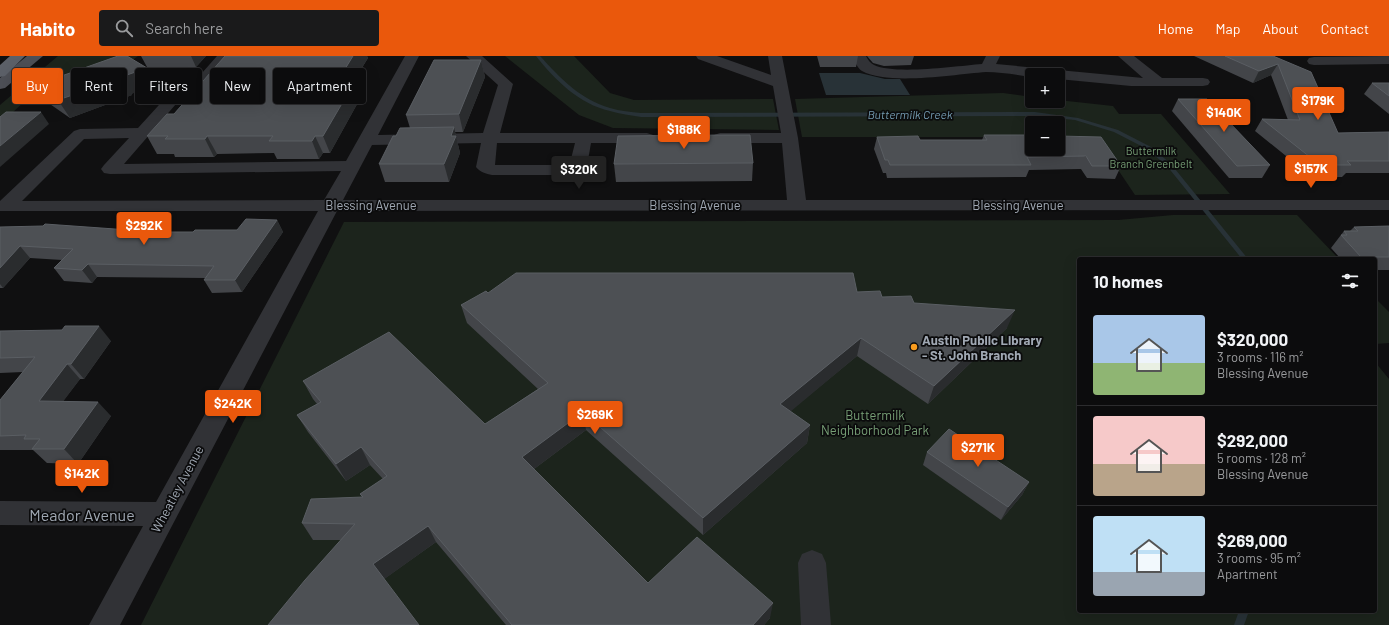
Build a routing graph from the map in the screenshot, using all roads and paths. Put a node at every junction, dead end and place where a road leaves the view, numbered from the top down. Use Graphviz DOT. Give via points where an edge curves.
graph roads {
  1 [pos="18,56"];
  2 [pos="36,56"];
  3 [pos="225,56"];
  4 [pos="412,56"];
  5 [pos="473,56"];
  6 [pos="703,56"];
  7 [pos="775,56"];
  8 [pos="859,56"];
  9 [pos="1125,56"];
  10 [pos="1389,60"];
  11 [pos="1314,61"];
  12 [pos="991,62"];
  13 [pos="0,73"];
  14 [pos="1158,82"];
  15 [pos="1203,82"];
  16 [pos="0,85"];
  17 [pos="782,91"];
  18 [pos="142,133"];
  19 [pos="790,136"];
  20 [pos="490,138"];
  21 [pos="584,138"];
  22 [pos="661,138"];
  23 [pos="708,138"];
  24 [pos="366,140"];
  25 [pos="352,166"];
  26 [pos="1389,204"];
  27 [pos="331,205"];
  28 [pos="797,205"];
  29 [pos="3,206"];
  30 [pos="0,513"];
  31 [pos="164,514"];
  32 [pos="812,563"];
  33 [pos="104,625"];
  34 [pos="816,625"];
  1 -- 13 [label="highway"];
  2 -- 16 [label="main road"];
  3 -- 18 [label="street" via="207,76 184,86"];
  4 -- 24 [label="street, Wheatley Avenue"];
  5 -- 20 [label="street" via="506,84"];
  6 -- 17 [label="street"];
  7 -- 17 [label="street"];
  8 -- 12 [label="street" via="862,64 868,68 885,72"];
  9 -- 14 [label="street"];
  10 -- 11 [label="street"];
  12 -- 14 [label="street" via="1131,82"];
  14 -- 15 [label="street"];
  17 -- 19 [label="street"];
  18 -- 25 [label="street" via="110,169"];
  18 -- 29 [label="street" via="80,134"];
  19 -- 23 [label="street"];
  19 -- 28 [label="street"];
  20 -- 21 [label="street"];
  20 -- 21 [label="street" via="485,167 492,170 570,170 578,165"];
  20 -- 24 [label="street"];
  21 -- 22 [label="street"];
  24 -- 25 [label="street, Wheatley Avenue"];
  25 -- 27 [label="street, Wheatley Avenue"];
  26 -- 28 [label="street, Blessing Avenue"];
  27 -- 28 [label="street, Blessing Avenue"];
  27 -- 29 [label="street, Blessing Avenue"];
  27 -- 31 [label="street, Wheatley Avenue"];
  30 -- 31 [label="street, Meador Avenue"];
  31 -- 33 [label="street, Wheatley Avenue"];
  32 -- 34 [label="street"];
}
